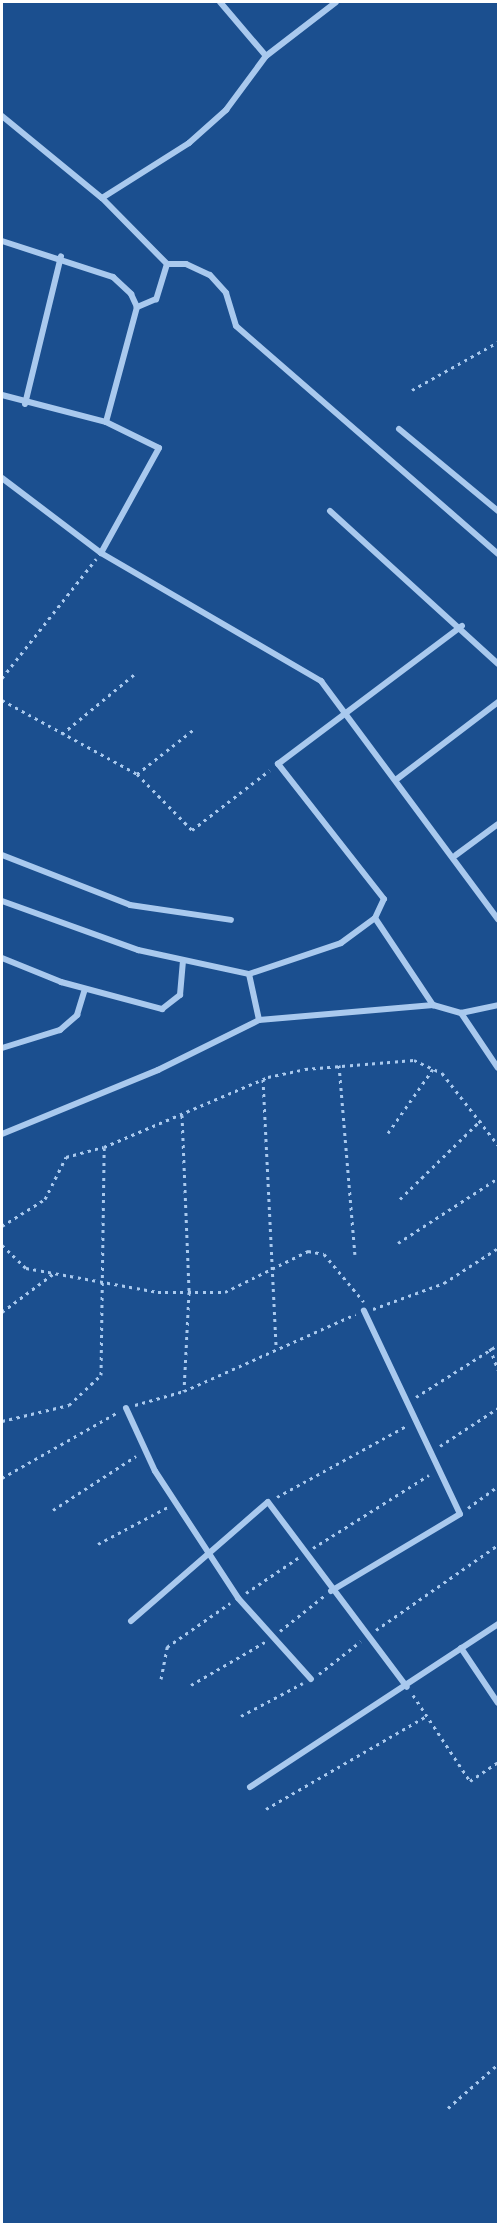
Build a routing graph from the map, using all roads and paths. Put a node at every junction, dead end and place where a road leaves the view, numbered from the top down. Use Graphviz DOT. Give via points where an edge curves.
graph roads {
  1 [pos="220,2"];
  2 [pos="336,2"];
  3 [pos="266,57"];
  4 [pos="2,116"];
  5 [pos="102,198"];
  6 [pos="2,241"];
  7 [pos="61,256"];
  8 [pos="167,264"];
  9 [pos="137,307"];
  10 [pos="498,342"];
  11 [pos="412,390"];
  12 [pos="2,395"];
  13 [pos="25,404"];
  14 [pos="106,422"];
  15 [pos="399,429"];
  16 [pos="2,478"];
  17 [pos="330,511"];
  18 [pos="498,511"];
  19 [pos="101,553"];
  20 [pos="498,554"];
  21 [pos="462,626"];
  22 [pos="498,664"];
  23 [pos="136,673"];
  24 [pos="2,678"];
  25 [pos="2,700"];
  26 [pos="498,702"];
  27 [pos="345,711"];
  28 [pos="192,730"];
  29 [pos="62,734"];
  30 [pos="278,764"];
  31 [pos="137,774"];
  32 [pos="397,779"];
  33 [pos="498,824"];
  34 [pos="2,855"];
  35 [pos="456,855"];
  36 [pos="2,901"];
  37 [pos="375,918"];
  38 [pos="498,919"];
  39 [pos="231,920"];
  40 [pos="2,958"];
  41 [pos="183,960"];
  42 [pos="249,974"];
  43 [pos="86,989"];
  44 [pos="433,1005"];
  45 [pos="498,1005"];
  46 [pos="461,1013"];
  47 [pos="259,1020"];
  48 [pos="2,1048"];
  49 [pos="339,1065"];
  50 [pos="433,1068"];
  51 [pos="498,1068"];
  52 [pos="263,1079"];
  53 [pos="182,1115"];
  54 [pos="481,1120"];
  55 [pos="388,1133"];
  56 [pos="2,1134"];
  57 [pos="498,1145"];
  58 [pos="104,1147"];
  59 [pos="498,1178"];
  60 [pos="400,1200"];
  61 [pos="2,1226"];
  62 [pos="398,1243"];
  63 [pos="2,1245"];
  64 [pos="498,1248"];
  65 [pos="355,1254"];
  66 [pos="270,1272"];
  67 [pos="53,1274"];
  68 [pos="99,1282"];
  69 [pos="189,1292"];
  70 [pos="368,1310"];
  71 [pos="2,1312"];
  72 [pos="498,1345"];
  73 [pos="276,1348"];
  74 [pos="490,1348"];
  75 [pos="498,1370"];
  76 [pos="184,1391"];
  77 [pos="404,1404"];
  78 [pos="126,1408"];
  79 [pos="498,1408"];
  80 [pos="2,1421"];
  81 [pos="412,1422"];
  82 [pos="145,1450"];
  83 [pos="428,1454"];
  84 [pos="437,1470"];
  85 [pos="2,1478"];
  86 [pos="498,1486"];
  87 [pos="178,1502"];
  88 [pos="268,1502"];
  89 [pos="53,1510"];
  90 [pos="460,1514"];
  91 [pos="98,1544"];
  92 [pos="498,1545"];
  93 [pos="207,1549"];
  94 [pos="303,1555"];
  95 [pos="331,1591"];
  96 [pos="238,1598"];
  97 [pos="131,1621"];
  98 [pos="498,1624"];
  99 [pos="372,1633"];
  100 [pos="461,1648"];
  101 [pos="161,1678"];
  102 [pos="311,1679"];
  103 [pos="407,1687"];
  104 [pos="498,1703"];
  105 [pos="428,1715"];
  106 [pos="498,1762"];
  107 [pos="250,1787"];
  108 [pos="266,1809"];
  109 [pos="498,2064"];
  110 [pos="448,2108"];
  1 -- 3 [label="street"];
  2 -- 3 [label="street"];
  3 -- 5 [label="street" via="226,110 189,143"];
  4 -- 5 [label="street"];
  5 -- 8 [label="street"];
  6 -- 7 [label="street"];
  7 -- 9 [label="street" via="113,277 128,289"];
  7 -- 13 [label="street"];
  8 -- 9 [label="street" via="156,299"];
  8 -- 20 [label="street" via="186,264 210,275 226,293 236,326"];
  9 -- 14 [label="street"];
  10 -- 11 [label="path"];
  12 -- 13 [label="street"];
  13 -- 14 [label="street"];
  14 -- 19 [label="street" via="159,448"];
  15 -- 18 [label="street"];
  16 -- 19 [label="street"];
  17 -- 21 [label="street"];
  19 -- 24 [label="path"];
  19 -- 27 [label="street" via="321,681"];
  21 -- 22 [label="street"];
  21 -- 27 [label="street"];
  23 -- 29 [label="path"];
  25 -- 29 [label="path"];
  26 -- 32 [label="street"];
  27 -- 30 [label="street"];
  27 -- 32 [label="street"];
  28 -- 31 [label="path"];
  29 -- 31 [label="path"];
  30 -- 31 [label="path" via="192,830"];
  30 -- 37 [label="street" via="384,899"];
  32 -- 35 [label="street"];
  33 -- 35 [label="street"];
  34 -- 39 [label="street" via="130,905"];
  35 -- 38 [label="street"];
  36 -- 41 [label="street" via="56,924"];
  37 -- 42 [label="street" via="311,957"];
  37 -- 44 [label="street"];
  40 -- 43 [label="street"];
  41 -- 42 [label="street"];
  41 -- 43 [label="street" via="180,995 169,1009"];
  42 -- 47 [label="street"];
  43 -- 48 [label="street" via="77,1015 60,1030"];
  44 -- 46 [label="street"];
  44 -- 47 [label="street"];
  45 -- 46 [label="street"];
  46 -- 51 [label="street"];
  47 -- 56 [label="street" via="158,1070"];
  49 -- 50 [label="path" via="393,1059"];
  49 -- 52 [label="path"];
  49 -- 65 [label="path"];
  50 -- 54 [label="path" via="461,1092"];
  50 -- 55 [label="path"];
  52 -- 53 [label="path"];
  52 -- 66 [label="path"];
  53 -- 58 [label="path"];
  53 -- 69 [label="path"];
  54 -- 57 [label="path"];
  54 -- 60 [label="path"];
  58 -- 61 [label="path" via="66,1157 45,1200"];
  58 -- 68 [label="path"];
  59 -- 62 [label="path"];
  63 -- 67 [label="path" via="26,1268"];
  64 -- 70 [label="path" via="444,1283"];
  66 -- 69 [label="path" via="225,1292"];
  66 -- 70 [label="path" via="308,1251 324,1254"];
  66 -- 73 [label="path"];
  67 -- 68 [label="path"];
  67 -- 71 [label="path"];
  68 -- 69 [label="path"];
  68 -- 80 [label="path" via="101,1375 69,1405"];
  69 -- 76 [label="path"];
  70 -- 73 [label="path"];
  70 -- 77 [label="street"];
  72 -- 74 [label="path"];
  73 -- 76 [label="path"];
  74 -- 75 [label="path"];
  74 -- 77 [label="path"];
  76 -- 78 [label="path"];
  77 -- 81 [label="street"];
  78 -- 82 [label="street"];
  78 -- 85 [label="path"];
  79 -- 83 [label="path"];
  81 -- 83 [label="street"];
  81 -- 88 [label="path"];
  82 -- 87 [label="street"];
  82 -- 89 [label="path"];
  83 -- 84 [label="street"];
  84 -- 90 [label="street"];
  84 -- 94 [label="path"];
  86 -- 90 [label="path"];
  87 -- 91 [label="path"];
  87 -- 93 [label="street"];
  88 -- 93 [label="street"];
  88 -- 94 [label="street"];
  90 -- 95 [label="street"];
  92 -- 99 [label="path"];
  93 -- 96 [label="street"];
  93 -- 97 [label="street"];
  94 -- 95 [label="street"];
  94 -- 96 [label="path"];
  95 -- 99 [label="street"];
  96 -- 101 [label="path" via="167,1647"];
  96 -- 102 [label="street"];
  98 -- 100 [label="street"];
  99 -- 103 [label="street"];
  100 -- 103 [label="street"];
  100 -- 104 [label="street"];
  103 -- 105 [label="path"];
  103 -- 107 [label="street"];
  105 -- 106 [label="path" via="470,1781"];
  105 -- 108 [label="path"];
  109 -- 110 [label="path"];
}
